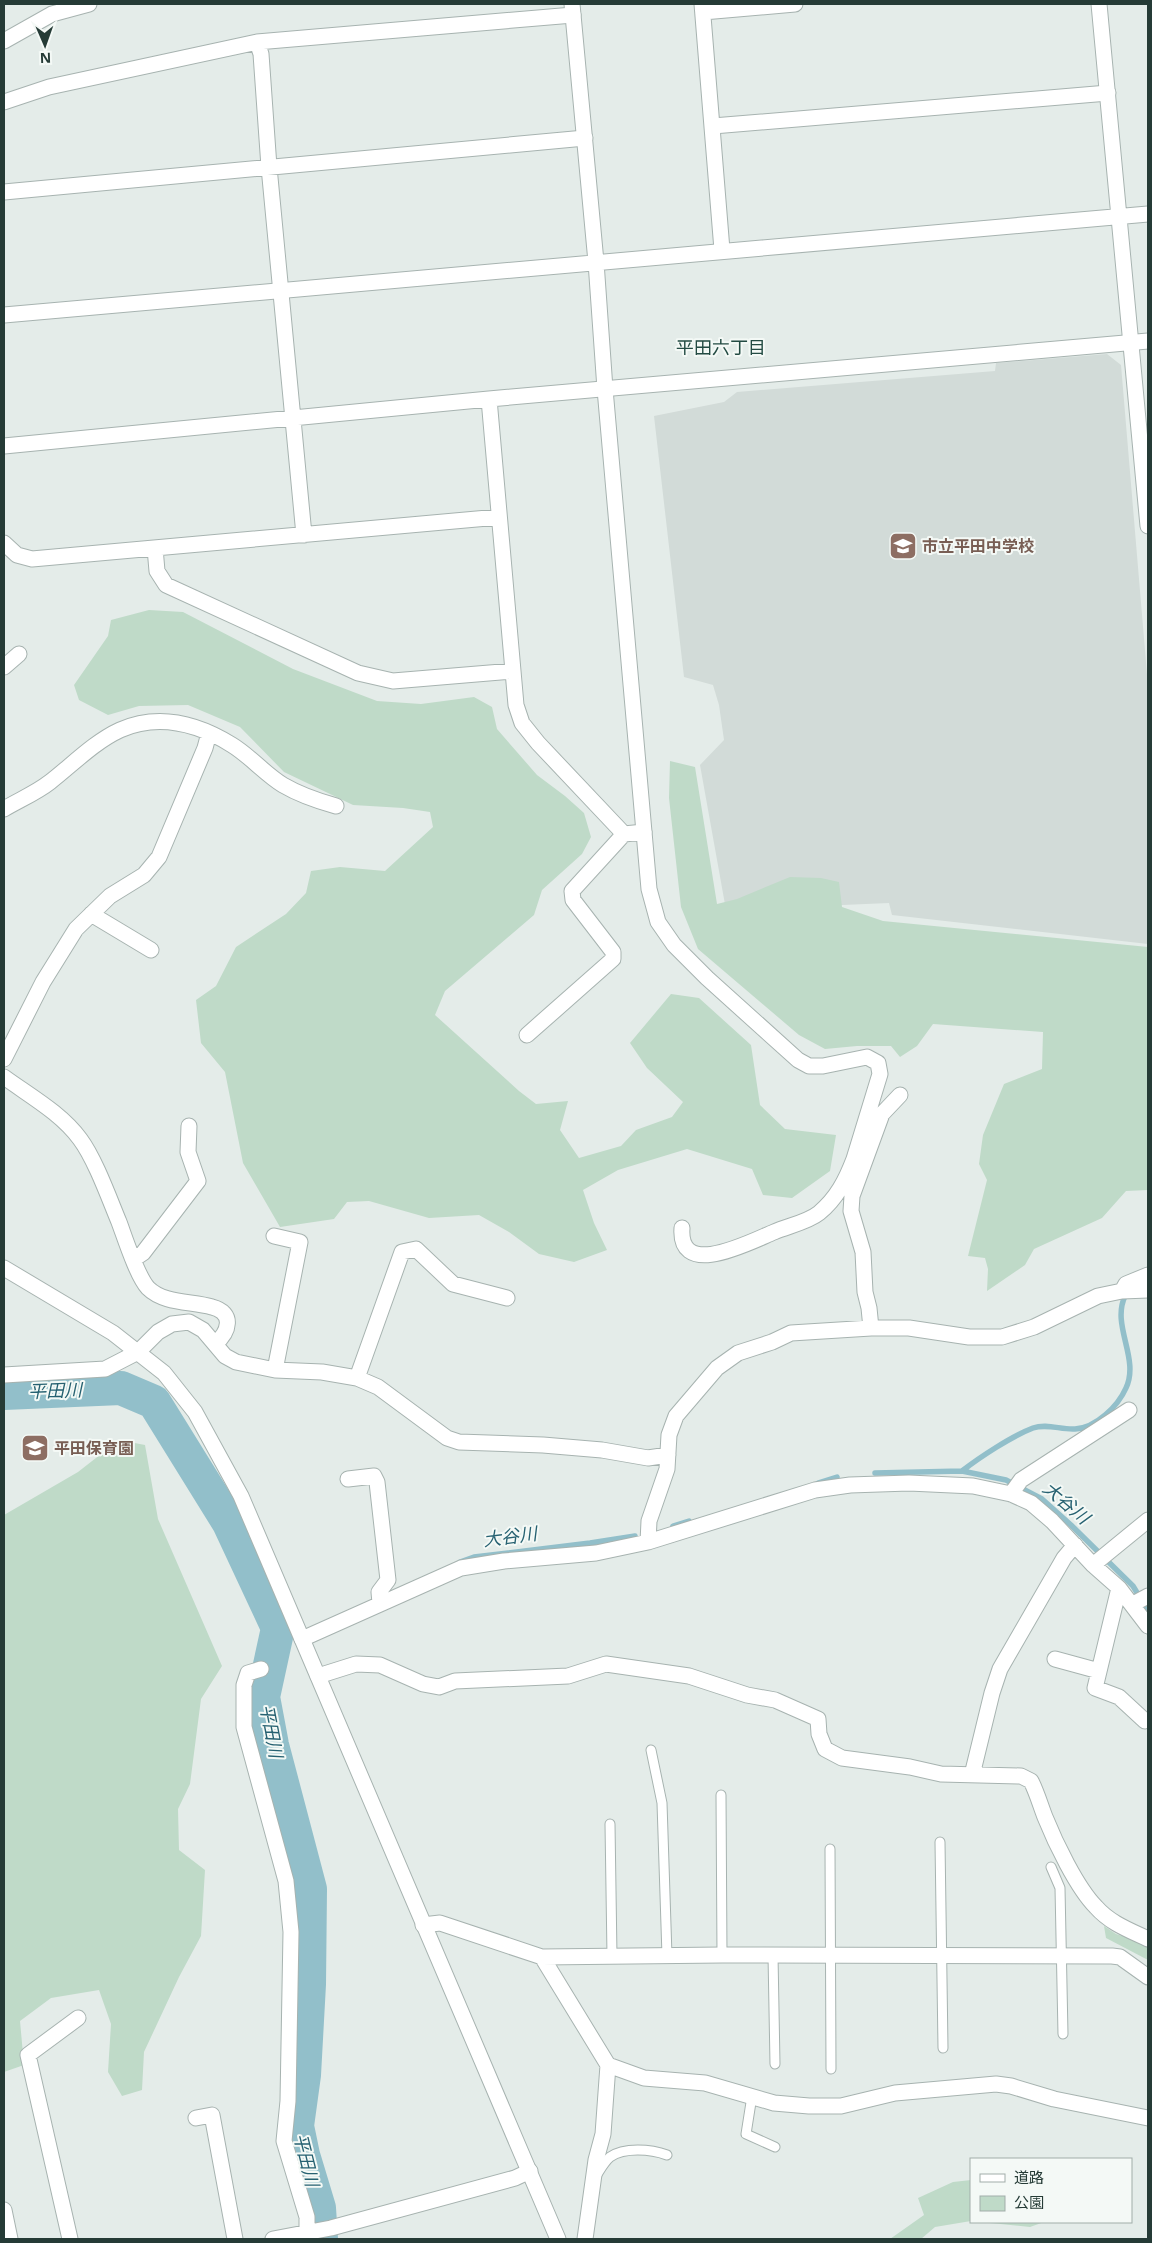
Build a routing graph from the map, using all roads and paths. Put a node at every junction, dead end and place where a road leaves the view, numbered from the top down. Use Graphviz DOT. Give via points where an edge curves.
graph roads {
  1 [pos="89,4"];
  2 [pos="795,4"];
  3 [pos="1099,4"];
  4 [pos="703,8"];
  5 [pos="49,9"];
  6 [pos="573,9"];
  7 [pos="4,41"];
  8 [pos="257,42"];
  9 [pos="1108,93"];
  10 [pos="4,102"];
  11 [pos="713,126"];
  12 [pos="585,138"];
  13 [pos="270,167"];
  14 [pos="4,192"];
  15 [pos="1148,214"];
  16 [pos="1119,216"];
  17 [pos="722,250"];
  18 [pos="596,262"];
  19 [pos="282,289"];
  20 [pos="4,315"];
  21 [pos="1148,342"];
  22 [pos="1131,343"];
  23 [pos="605,389"];
  24 [pos="489,399"];
  25 [pos="294,417"];
  26 [pos="4,446"];
  27 [pos="1145,463"];
  28 [pos="499,517"];
  29 [pos="1148,526"];
  30 [pos="304,535"];
  31 [pos="4,543"];
  32 [pos="155,548"];
  33 [pos="19,654"];
  34 [pos="4,668"];
  35 [pos="512,670"];
  36 [pos="209,733"];
  37 [pos="336,806"];
  38 [pos="4,809"];
  39 [pos="644,832"];
  40 [pos="624,834"];
  41 [pos="91,914"];
  42 [pos="151,950"];
  43 [pos="527,1034"];
  44 [pos="4,1059"];
  45 [pos="4,1077"];
  46 [pos="900,1095"];
  47 [pos="188,1126"];
  48 [pos="859,1160"];
  49 [pos="682,1228"];
  50 [pos="274,1236"];
  51 [pos="134,1259"];
  52 [pos="4,1268"];
  53 [pos="1148,1274"];
  54 [pos="1148,1290"];
  55 [pos="1122,1291"];
  56 [pos="507,1298"];
  57 [pos="871,1328"];
  58 [pos="216,1344"];
  59 [pos="138,1352"];
  60 [pos="275,1370"];
  61 [pos="4,1375"];
  62 [pos="357,1378"];
  63 [pos="1129,1410"];
  64 [pos="668,1455"];
  65 [pos="348,1479"];
  66 [pos="1015,1488"];
  67 [pos="1148,1520"];
  68 [pos="648,1542"];
  69 [pos="1075,1546"];
  70 [pos="1099,1559"];
  71 [pos="1119,1588"];
  72 [pos="1140,1600"];
  73 [pos="380,1604"];
  74 [pos="1148,1626"];
  75 [pos="302,1639"];
  76 [pos="1055,1659"];
  77 [pos="261,1669"];
  78 [pos="1099,1671"];
  79 [pos="318,1676"];
  80 [pos="1145,1721"];
  81 [pos="651,1750"];
  82 [pos="972,1775"];
  83 [pos="721,1795"];
  84 [pos="610,1824"];
  85 [pos="940,1842"];
  86 [pos="830,1849"];
  87 [pos="1051,1867"];
  88 [pos="423,1925"];
  89 [pos="1148,1939"];
  90 [pos="722,1955"];
  91 [pos="773,1955"];
  92 [pos="830,1955"];
  93 [pos="941,1955"];
  94 [pos="1061,1955"];
  95 [pos="612,1956"];
  96 [pos="667,1956"];
  97 [pos="542,1957"];
  98 [pos="1148,1977"];
  99 [pos="78,2018"];
  100 [pos="1062,2034"];
  101 [pos="943,2048"];
  102 [pos="775,2064"];
  103 [pos="608,2065"];
  104 [pos="831,2069"];
  105 [pos="752,2096"];
  106 [pos="196,2118"];
  107 [pos="1148,2118"];
  108 [pos="776,2147"];
  109 [pos="667,2154"];
  110 [pos="530,2171"];
  111 [pos="593,2177"];
  112 [pos="4,2210"];
  113 [pos="316,2232"];
  114 [pos="10,2239"];
  115 [pos="70,2239"];
  116 [pos="235,2239"];
  117 [pos="273,2239"];
  118 [pos="558,2239"];
  119 [pos="585,2239"];
  1 -- 5 [label="street"];
  2 -- 4 [label="street"];
  3 -- 9 [label="street"];
  4 -- 11 [label="street"];
  5 -- 7 [label="street"];
  6 -- 8 [label="street"];
  6 -- 12 [label="street"];
  8 -- 10 [label="street" via="49,87"];
  8 -- 13 [label="street" via="261,54"];
  9 -- 11 [label="street"];
  9 -- 16 [label="street"];
  11 -- 17 [label="street"];
  12 -- 13 [label="street"];
  12 -- 18 [label="street"];
  13 -- 14 [label="street"];
  13 -- 19 [label="street"];
  15 -- 16 [label="street"];
  16 -- 17 [label="street"];
  16 -- 22 [label="street"];
  17 -- 18 [label="street"];
  18 -- 19 [label="street"];
  18 -- 23 [label="street"];
  19 -- 20 [label="street"];
  19 -- 25 [label="street"];
  21 -- 22 [label="street"];
  22 -- 23 [label="street"];
  22 -- 27 [label="street"];
  23 -- 24 [label="street"];
  23 -- 39 [label="street"];
  24 -- 25 [label="street"];
  24 -- 28 [label="street"];
  25 -- 26 [label="street"];
  25 -- 30 [label="street"];
  27 -- 29 [label="street"];
  28 -- 30 [label="street"];
  28 -- 35 [label="street"];
  30 -- 32 [label="street"];
  31 -- 32 [label="street" via="16,554 32,559"];
  32 -- 35 [label="street" via="156,571 166,585 358,673 393,681"];
  33 -- 34 [label="street"];
  35 -- 40 [label="street" via="516,705 522,723"];
  36 -- 37 [label="street" via="233,746 283,785"];
  36 -- 38 [label="street" via="189,724 167,721 120,730 89,750 48,784"];
  36 -- 41 [label="street" via="159,857 144,875 110,896"];
  39 -- 40 [label="street"];
  39 -- 48 [label="street" via="649,889 658,922 674,945 707,978 798,1060 809,1066 867,1057 878,1063 880,1074"];
  40 -- 43 [label="street" via="572,891 573,900 613,952 613,959"];
  41 -- 42 [label="street"];
  41 -- 44 [label="street" via="76,929 43,982"];
  45 -- 51 [label="street" via="61,1118 81,1139"];
  46 -- 48 [label="street" via="882,1114"];
  47 -- 51 [label="street" via="188,1152 198,1182 144,1254"];
  48 -- 49 [label="street" via="835,1198 818,1214 730,1250 711,1255 696,1254 681,1240"];
  48 -- 57 [label="street" via="851,1211 863,1252"];
  50 -- 60 [label="street" via="300,1242"];
  51 -- 58 [label="street" via="148,1287 162,1297 214,1307 224,1314 228,1323 226,1335"];
  52 -- 59 [label="street" via="113,1333"];
  53 -- 55 [label="street" via="1126,1284"];
  54 -- 55 [label="street"];
  55 -- 57 [label="street" via="1098,1296 1034,1327 1002,1337 969,1338 910,1328"];
  56 -- 62 [label="street" via="453,1284 416,1249 402,1252"];
  57 -- 64 [label="street" via="791,1333 738,1353 717,1368 676,1416 669,1435"];
  58 -- 59 [label="street" via="190,1322 172,1324 158,1332"];
  58 -- 60 [label="street" via="225,1356 236,1362"];
  59 -- 61 [label="street" via="105,1370"];
  59 -- 75 [label="street" via="164,1373 195,1412 217,1450 241,1496"];
  60 -- 62 [label="street" via="322,1372"];
  62 -- 64 [label="street" via="378,1387 447,1438 459,1442 544,1445 648,1458"];
  63 -- 66 [label="street"];
  64 -- 68 [label="street" via="667,1469 649,1521"];
  65 -- 73 [label="street" via="374,1476 377,1482 388,1580 379,1592"];
  66 -- 68 [label="street" via="938,1483 850,1485 815,1490"];
  66 -- 69 [label="street"];
  67 -- 70 [label="street"];
  68 -- 73 [label="street" via="596,1554 504,1561 461,1568"];
  69 -- 70 [label="street"];
  69 -- 82 [label="street" via="1064,1558 1000,1669"];
  70 -- 71 [label="street"];
  71 -- 72 [label="street"];
  71 -- 78 [label="street"];
  72 -- 74 [label="street"];
  73 -- 75 [label="street"];
  75 -- 79 [label="street"];
  76 -- 78 [label="street"];
  77 -- 113 [label="street" via="248,1673 244,1685 244,1727 286,1880 291,1932 288,2100 284,2141 307,2217"];
  78 -- 80 [label="street" via="1095,1688 1118,1697"];
  79 -- 82 [label="street" via="356,1664 380,1665 423,1684 438,1687 454,1681 568,1676 606,1664 655,1670 775,1700 818,1719 818,1734 826,1749 842,1758 941,1774"];
  79 -- 88 [label="street"];
  81 -- 96 [label="lane" via="662,1803"];
  82 -- 89 [label="street" via="1020,1776 1031,1781 1075,1877 1095,1907 1120,1926"];
  83 -- 90 [label="lane"];
  84 -- 95 [label="lane"];
  85 -- 93 [label="lane"];
  86 -- 92 [label="lane"];
  87 -- 94 [label="lane" via="1060,1888"];
  88 -- 97 [label="street" via="440,1923"];
  88 -- 110 [label="street"];
  90 -- 91 [label="street"];
  90 -- 96 [label="street"];
  91 -- 92 [label="street"];
  91 -- 102 [label="lane"];
  92 -- 93 [label="street"];
  92 -- 104 [label="lane"];
  93 -- 94 [label="street"];
  93 -- 101 [label="lane"];
  94 -- 98 [label="street" via="1120,1957"];
  94 -- 100 [label="lane"];
  95 -- 96 [label="street"];
  95 -- 97 [label="street"];
  97 -- 103 [label="street"];
  99 -- 115 [label="street" via="28,2055"];
  103 -- 105 [label="street" via="644,2078 706,2083"];
  103 -- 111 [label="street" via="603,2134"];
  105 -- 107 [label="street" via="774,2103 841,2106 895,2093 996,2084"];
  105 -- 108 [label="lane" via="746,2134"];
  106 -- 116 [label="street" via="212,2115"];
  109 -- 111 [label="lane" via="657,2151 620,2152 608,2159"];
  110 -- 113 [label="street" via="515,2178"];
  110 -- 118 [label="street"];
  111 -- 119 [label="street"];
  112 -- 114 [label="street"];
  113 -- 117 [label="street"];
}
